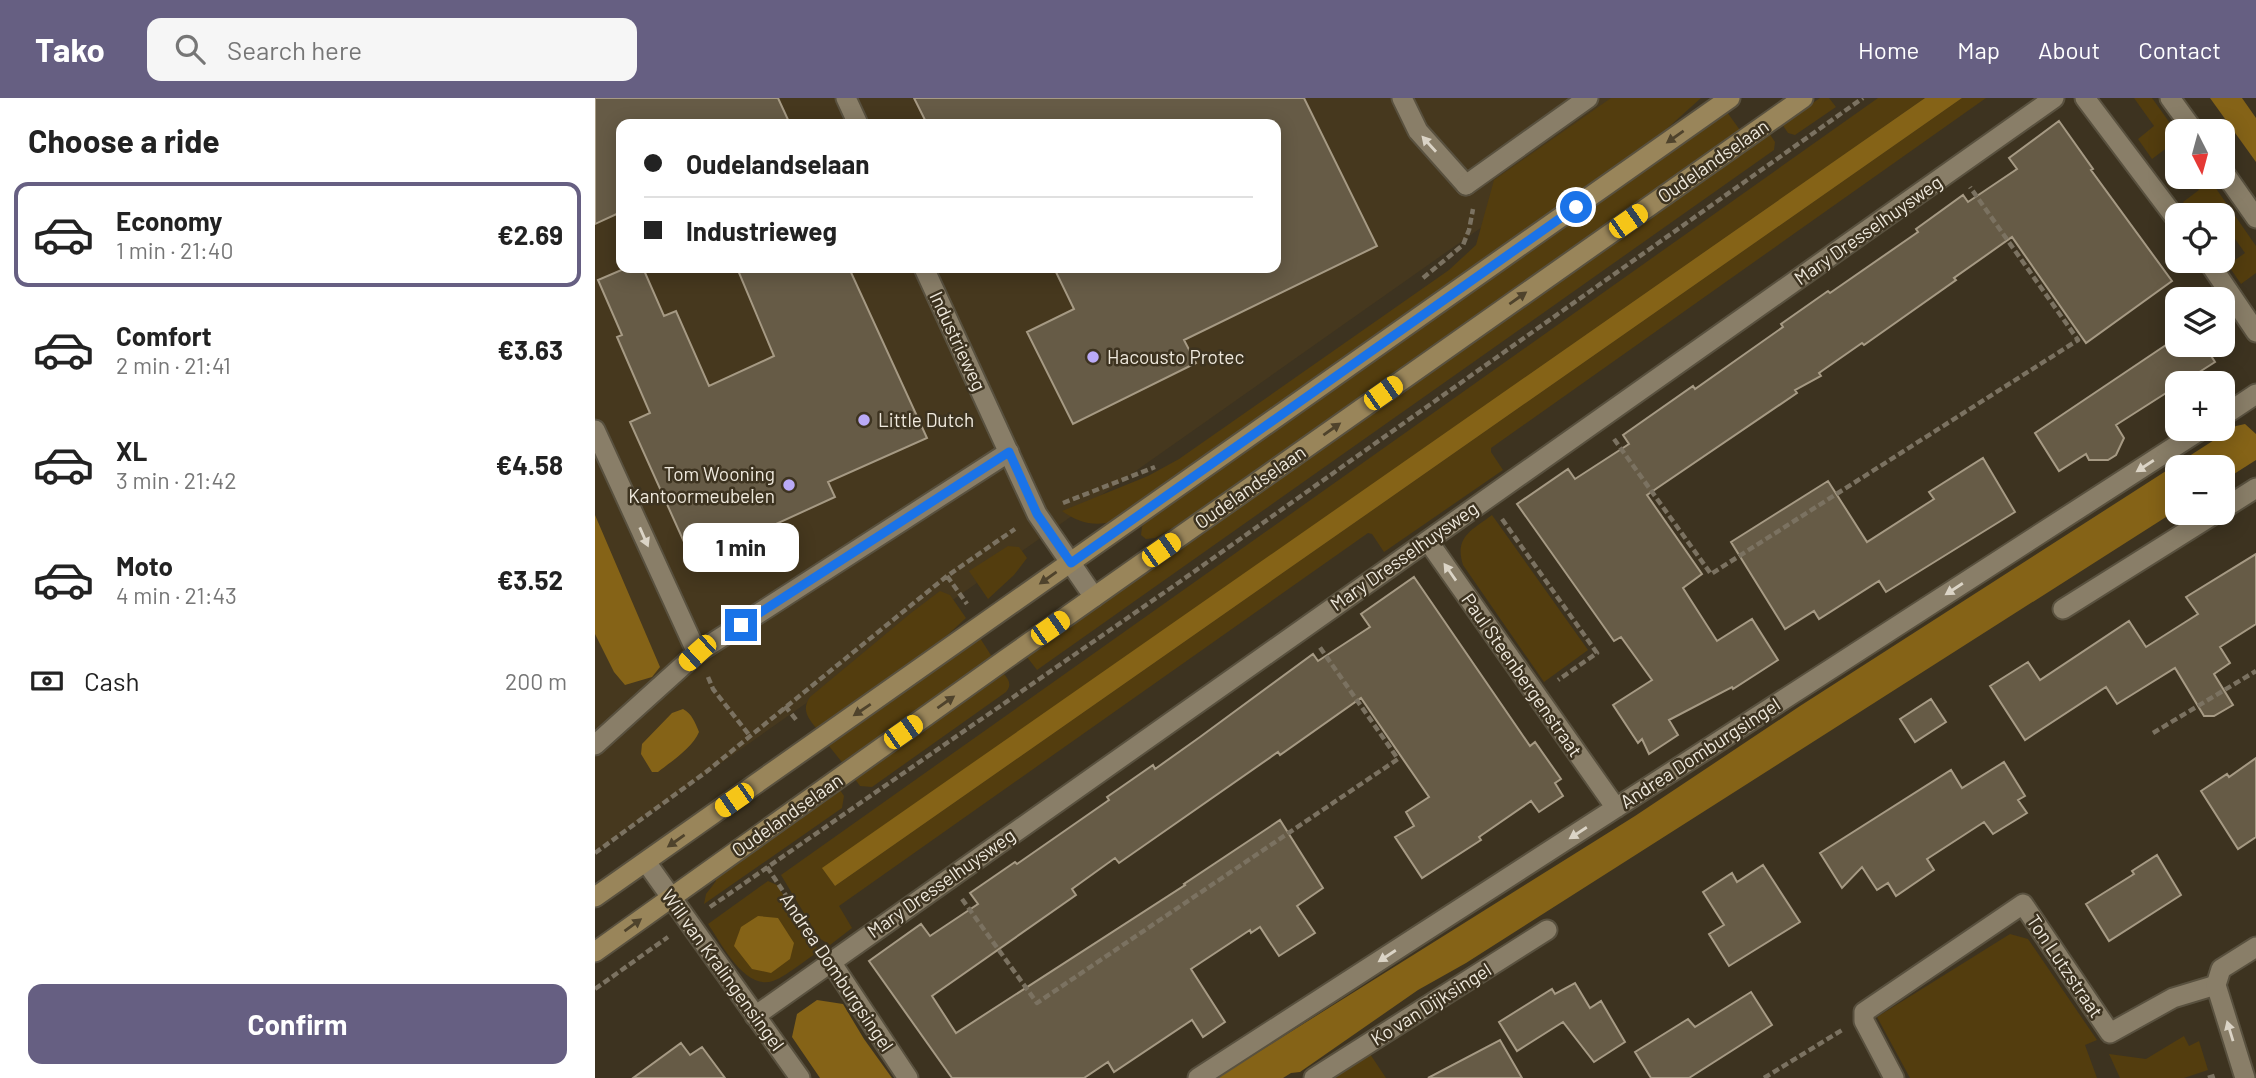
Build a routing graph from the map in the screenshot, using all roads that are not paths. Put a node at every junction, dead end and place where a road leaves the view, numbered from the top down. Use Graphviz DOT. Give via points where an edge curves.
graph roads {
  1 [pos="846,98"];
  2 [pos="1402,98"];
  3 [pos="1588,98"];
  4 [pos="1730,98"];
  5 [pos="1803,98"];
  6 [pos="2054,98"];
  7 [pos="2085,98"];
  8 [pos="2170,98"];
  9 [pos="856,119"];
  10 [pos="2185,119"];
  11 [pos="2235,188"];
  12 [pos="2165,204"];
  13 [pos="2256,218"];
  14 [pos="926,273"];
  15 [pos="2216,273"];
  16 [pos="2256,332"];
  17 [pos="2256,394"];
  18 [pos="2235,408"];
  19 [pos="595,430"];
  20 [pos="2183,441"];
  21 [pos="1009,452"];
  22 [pos="2256,488"];
  23 [pos="2235,501"];
  24 [pos="2197,525"];
  25 [pos="1428,541"];
  26 [pos="1071,563"];
  27 [pos="1094,597"];
  28 [pos="2063,609"];
  29 [pos="697,653"];
  30 [pos="595,745"];
  31 [pos="1616,808"];
  32 [pos="646,862"];
  33 [pos="595,897"];
  34 [pos="671,897"];
  35 [pos="1547,930"];
  36 [pos="2256,947"];
  37 [pos="595,951"];
  38 [pos="831,962"];
  39 [pos="2216,985"];
  40 [pos="755,1016"];
  41 [pos="800,1078"];
  42 [pos="908,1078"];
  43 [pos="1198,1078"];
  44 [pos="1314,1078"];
  45 [pos="1894,1078"];
  46 [pos="2245,1078"];
  1 -- 9 [label="street"];
  3 -- 2 [label="street, one-way" via="1466,185 1417,131"];
  4 -- 26 [label="main road, one-way"];
  27 -- 5 [label="main road, Oudelandselaan, one-way"];
  6 -- 25 [label="street, Mary Dresselhuysweg"];
  7 -- 12 [label="street"];
  8 -- 10 [label="street"];
  11 -- 13 [label="street"];
  14 -- 21 [label="street, Industrieweg"];
  15 -- 16 [label="street"];
  17 -- 18 [label="street"];
  19 -- 29 [label="street, one-way"];
  20 -- 31 [label="street, Andrea Domburgsingel, one-way"];
  21 -- 26 [label="street, Industrieweg" via="1037,514"];
  21 -- 29 [label="street"];
  22 -- 23 [label="street"];
  24 -- 28 [label="street"];
  31 -- 25 [label="street, Paul Steenbergenstraat, one-way"];
  25 -- 38 [label="street, Mary Dresselhuysweg"];
  26 -- 27 [label="street, Industrieweg"];
  26 -- 32 [label="main road, one-way"];
  34 -- 27 [label="main road, Oudelandselaan, one-way"];
  29 -- 30 [label="street"];
  31 -- 43 [label="street, Andrea Domburgsingel, one-way"];
  32 -- 33 [label="main road"];
  32 -- 34 [label="street, Will van Kralingensingel"];
  37 -- 34 [label="main road, Oudelandselaan, one-way"];
  34 -- 40 [label="street, Will van Kralingensingel"];
  35 -- 44 [label="street, Ko van Dijksingel"];
  36 -- 39 [label="street" via="2221,969"];
  38 -- 40 [label="street, Mary Dresselhuysweg"];
  38 -- 42 [label="street, Andrea Domburgsingel"];
  39 -- 45 [label="street, Ton Lutzstraat" via="2173,998 2110,1033 2022,904 1864,1012 1864,1021"];
  46 -- 39 [label="street, one-way"];
  40 -- 41 [label="street, Will van Kralingensingel"];
}
